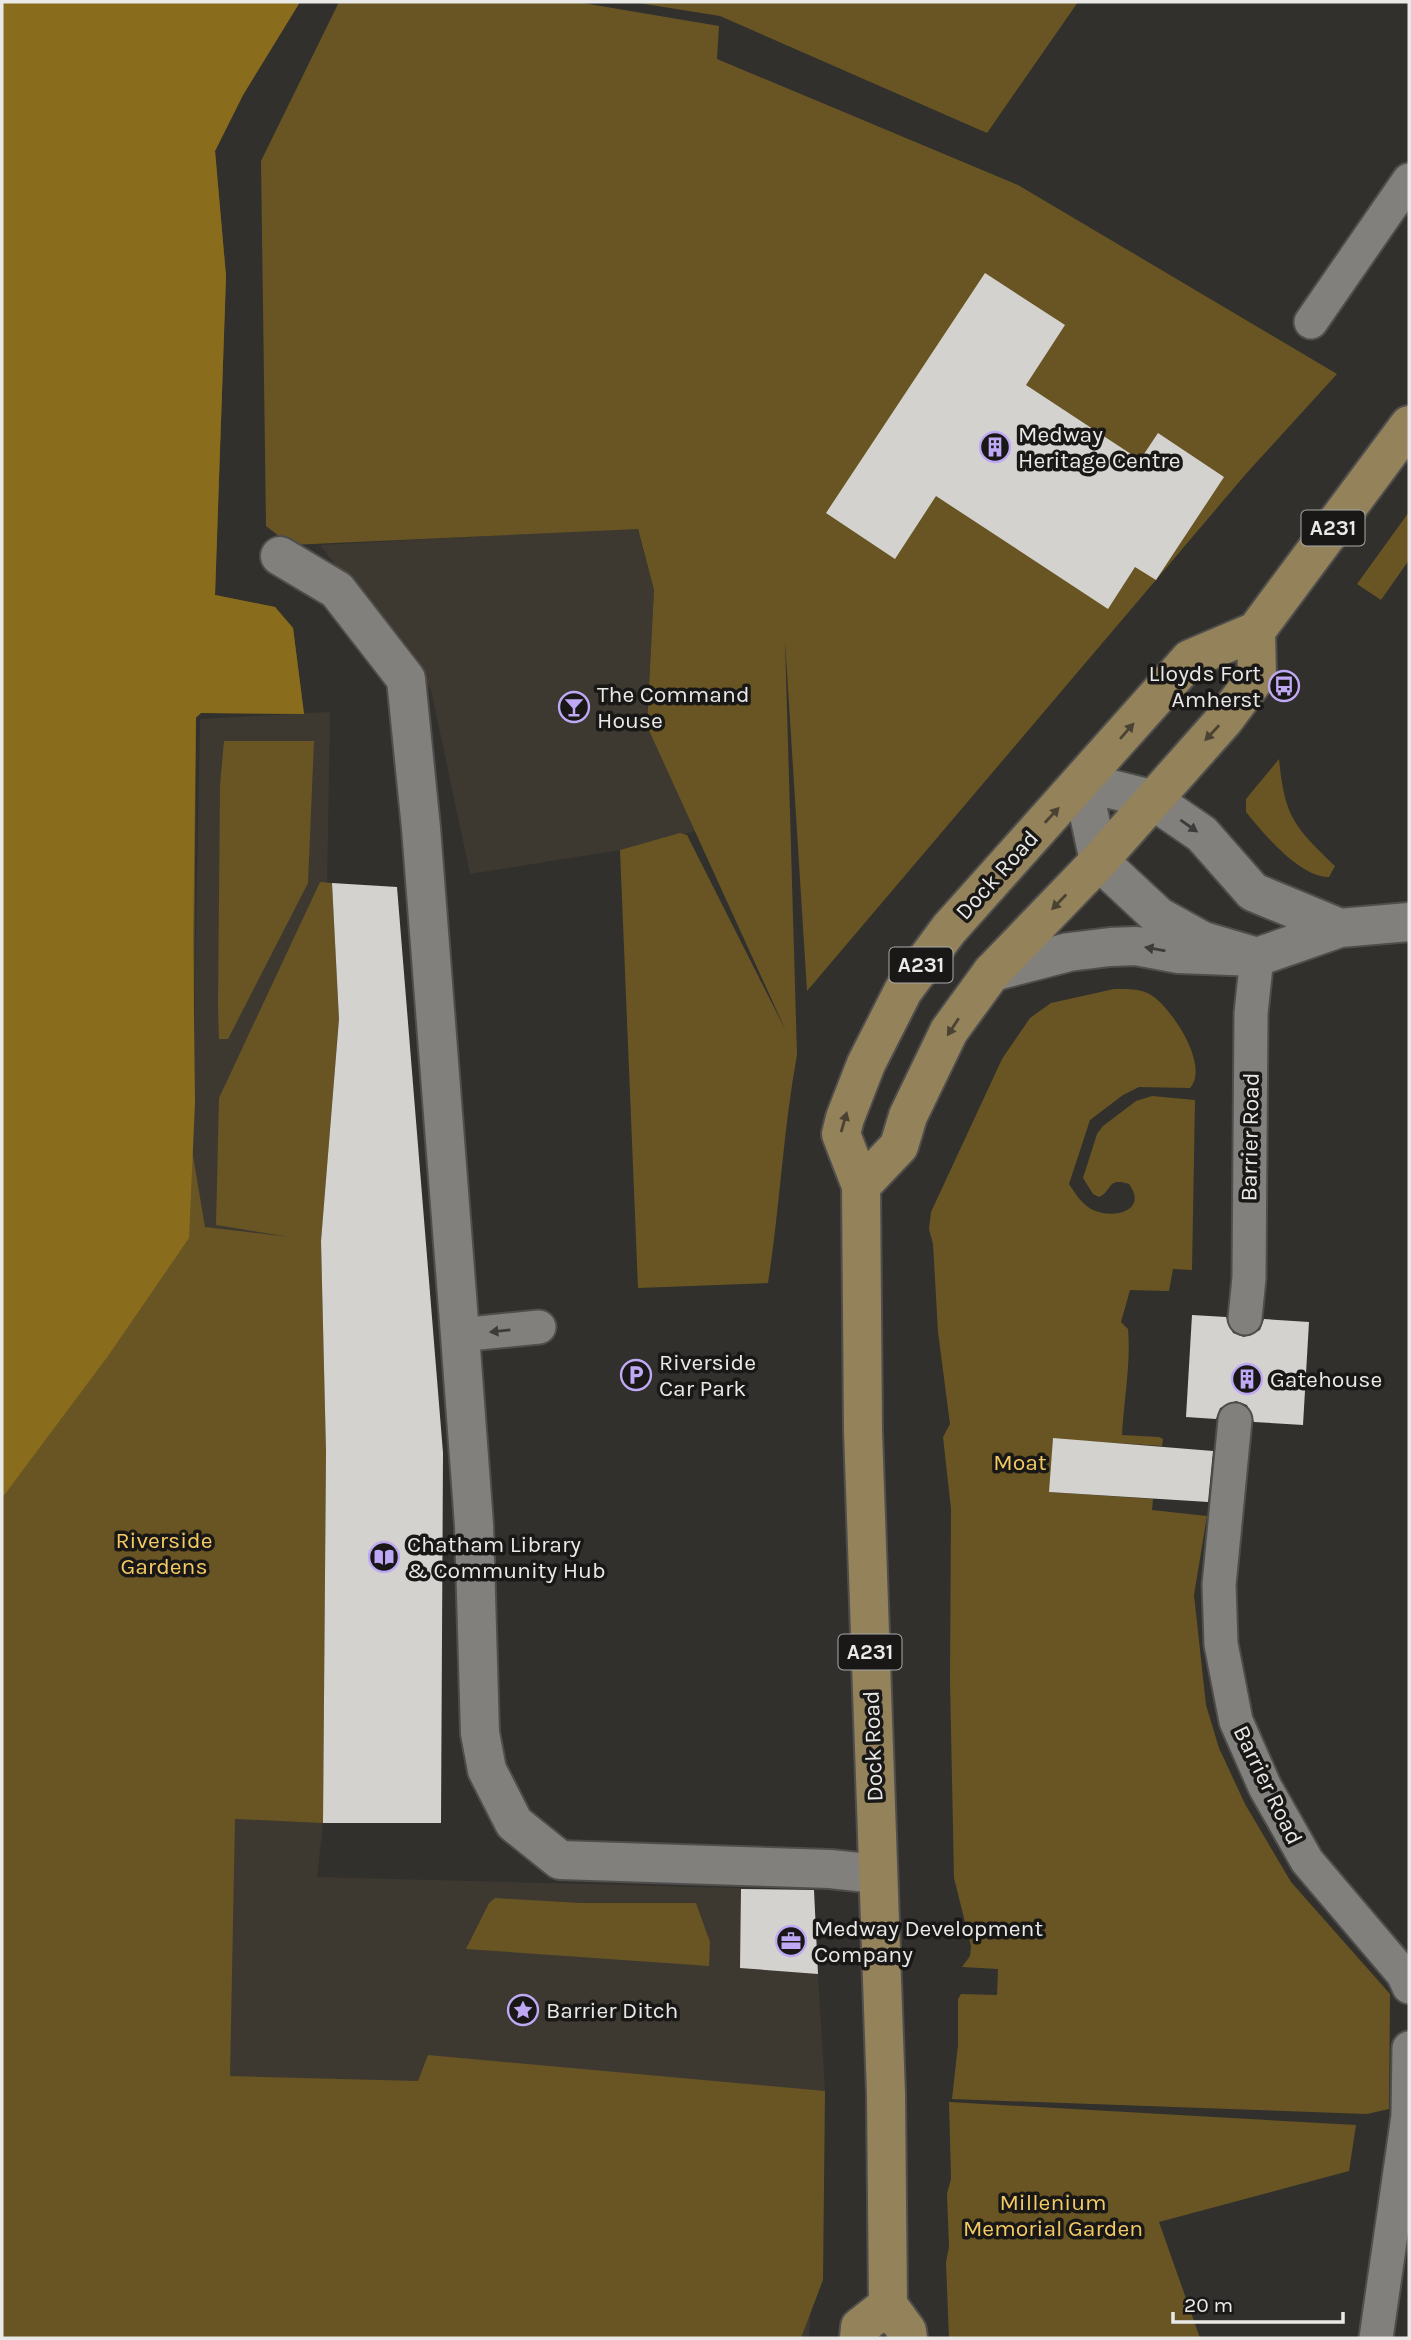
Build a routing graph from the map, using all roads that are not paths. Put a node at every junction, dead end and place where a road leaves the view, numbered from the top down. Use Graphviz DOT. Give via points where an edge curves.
graph roads {
  1 [pos="1409,180"];
  2 [pos="1311,322"];
  3 [pos="1409,425"];
  4 [pos="280,556"];
  5 [pos="1256,631"];
  6 [pos="1083,782"];
  7 [pos="1151,799"];
  8 [pos="1099,861"];
  9 [pos="1409,922"];
  10 [pos="1340,928"];
  11 [pos="1257,957"];
  12 [pos="992,972"];
  13 [pos="861,1186"];
  14 [pos="1245,1318"];
  15 [pos="539,1327"];
  16 [pos="460,1335"];
  17 [pos="1235,1420"];
  18 [pos="877,1874"];
  19 [pos="1409,1987"];
  20 [pos="1409,2048"];
  21 [pos="1408,2116"];
  22 [pos="1405,2161"];
  23 [pos="865,2327"];
  24 [pos="908,2338"];
  25 [pos="1376,2338"];
  1 -- 2 [label="lane"];
  3 -- 5 [label="main road, A231"];
  4 -- 16 [label="street" via="337,590 406,679"];
  6 -- 5 [label="main road, Dock Road / A231, one-way" via="1190,659"];
  5 -- 7 [label="main road, A231, one-way" via="1256,676 1224,720"];
  6 -- 7 [label="street"];
  6 -- 8 [label="street"];
  13 -- 6 [label="main road, Dock Road / A231, one-way" via="841,1134 866,1064 903,991 973,900"];
  7 -- 8 [label="main road, A231"];
  7 -- 10 [label="street, one-way" via="1202,834 1253,892"];
  8 -- 11 [label="street" via="1158,916 1203,941"];
  8 -- 12 [label="main road, A231, one-way"];
  9 -- 10 [label="street"];
  10 -- 11 [label="street"];
  11 -- 12 [label="street, one-way" via="1110,947"];
  11 -- 14 [label="lane, Barrier Road" via="1251,1013"];
  12 -- 13 [label="main road, A231, one-way" via="950,1031 908,1116 899,1146"];
  13 -- 18 [label="main road, Dock Road / A231" via="863,1431"];
  15 -- 16 [label="lane, one-way"];
  16 -- 18 [label="street" via="474,1525 480,1733 487,1770 514,1823 560,1860"];
  17 -- 19 [label="lane, Barrier Road" via="1219,1585 1224,1667 1236,1721 1265,1787 1307,1861"];
  18 -- 23 [label="main road, Dock Road / A231" via="886,2095"];
  20 -- 21 [label="lane"];
  21 -- 22 [label="lane"];
  22 -- 25 [label="lane"];
  23 -- 24 [label="main road, A231" via="907,2331"];
}
